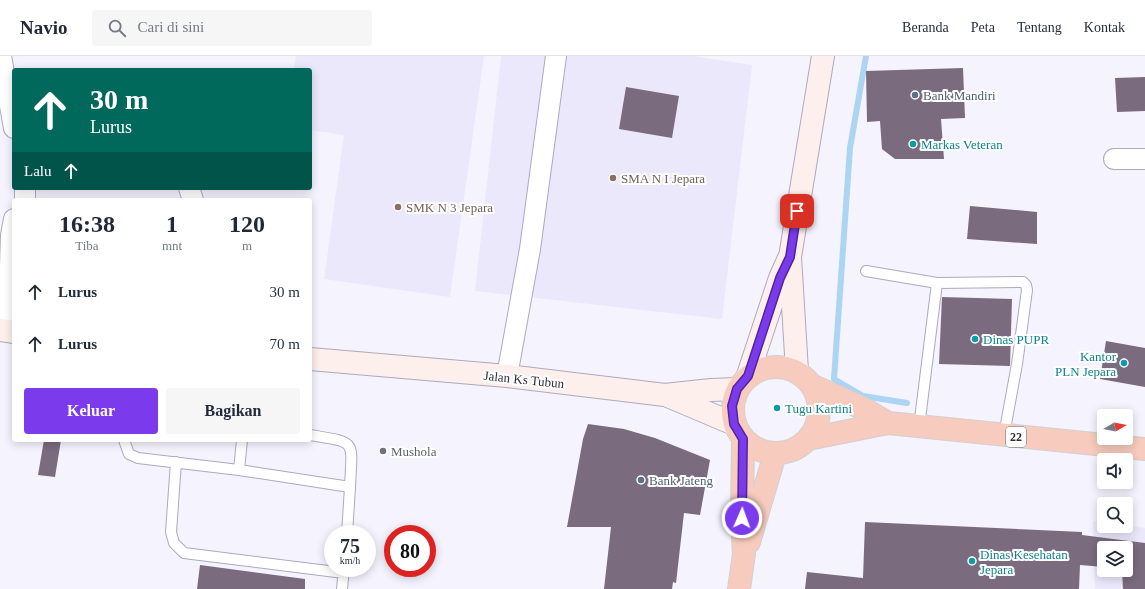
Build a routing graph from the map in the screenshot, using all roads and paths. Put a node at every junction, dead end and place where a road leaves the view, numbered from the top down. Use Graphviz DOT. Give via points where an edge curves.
graph roads {
  1 [pos="1,56"];
  2 [pos="556,56"];
  3 [pos="823,56"];
  4 [pos="12,117"];
  5 [pos="1114,159"];
  6 [pos="1145,159"];
  7 [pos="12,230"];
  8 [pos="790,257"];
  9 [pos="866,271"];
  10 [pos="937,283"];
  11 [pos="7,331"];
  12 [pos="312,359"];
  13 [pos="507,376"];
  14 [pos="804,378"];
  15 [pos="743,382"];
  16 [pos="665,395"];
  17 [pos="888,423"];
  18 [pos="919,427"];
  19 [pos="739,431"];
  20 [pos="312,435"];
  21 [pos="1004,436"];
  22 [pos="808,439"];
  23 [pos="124,442"];
  24 [pos="242,442"];
  25 [pos="1145,449"];
  26 [pos="775,454"];
  27 [pos="176,462"];
  28 [pos="239,470"];
  29 [pos="350,486"];
  30 [pos="348,525"];
  31 [pos="744,554"];
  32 [pos="324,568"];
  33 [pos="343,577"];
  34 [pos="342,589"];
  35 [pos="739,589"];
  1 -- 4 [label="street"];
  2 -- 13 [label="street" via="530,249"];
  3 -- 8 [label="main road"];
  5 -- 6 [label="street"];
  7 -- 11 [label="street"];
  8 -- 14 [label="main road"];
  8 -- 15 [label="main road"];
  9 -- 10 [label="lane"];
  10 -- 18 [label="lane"];
  10 -- 21 [label="lane" via="1026,284 1017,364"];
  12 -- 13 [label="main road, Jalan Ks Tubun"];
  13 -- 16 [label="main road, Jalan Ks Tubun"];
  14 -- 15 [label="highway, 22" via="780,366 763,368"];
  14 -- 17 [label="highway, 22"];
  14 -- 22 [label="highway, 22" via="817,398 819,412 816,427"];
  15 -- 16 [label="main road, Jalan Ks Tubun" via="711,390"];
  15 -- 19 [label="highway" via="732,406"];
  16 -- 19 [label="main road"];
  17 -- 18 [label="highway, 22"];
  17 -- 22 [label="highway, 22"];
  18 -- 21 [label="highway, 22"];
  19 -- 26 [label="highway" via="757,450"];
  19 -- 31 [label="highway"];
  20 -- 29 [label="lane" via="347,442 352,451"];
  21 -- 25 [label="highway, 22"];
  22 -- 26 [label="highway, 22" via="792,450"];
  23 -- 27 [label="lane" via="126,450 133,456"];
  24 -- 28 [label="lane"];
  26 -- 31 [label="highway"];
  27 -- 28 [label="lane"];
  27 -- 32 [label="lane" via="171,532 174,543 184,553"];
  28 -- 29 [label="lane"];
  29 -- 30 [label="lane"];
  31 -- 35 [label="highway"];
  33 -- 34 [label="lane"];
}
